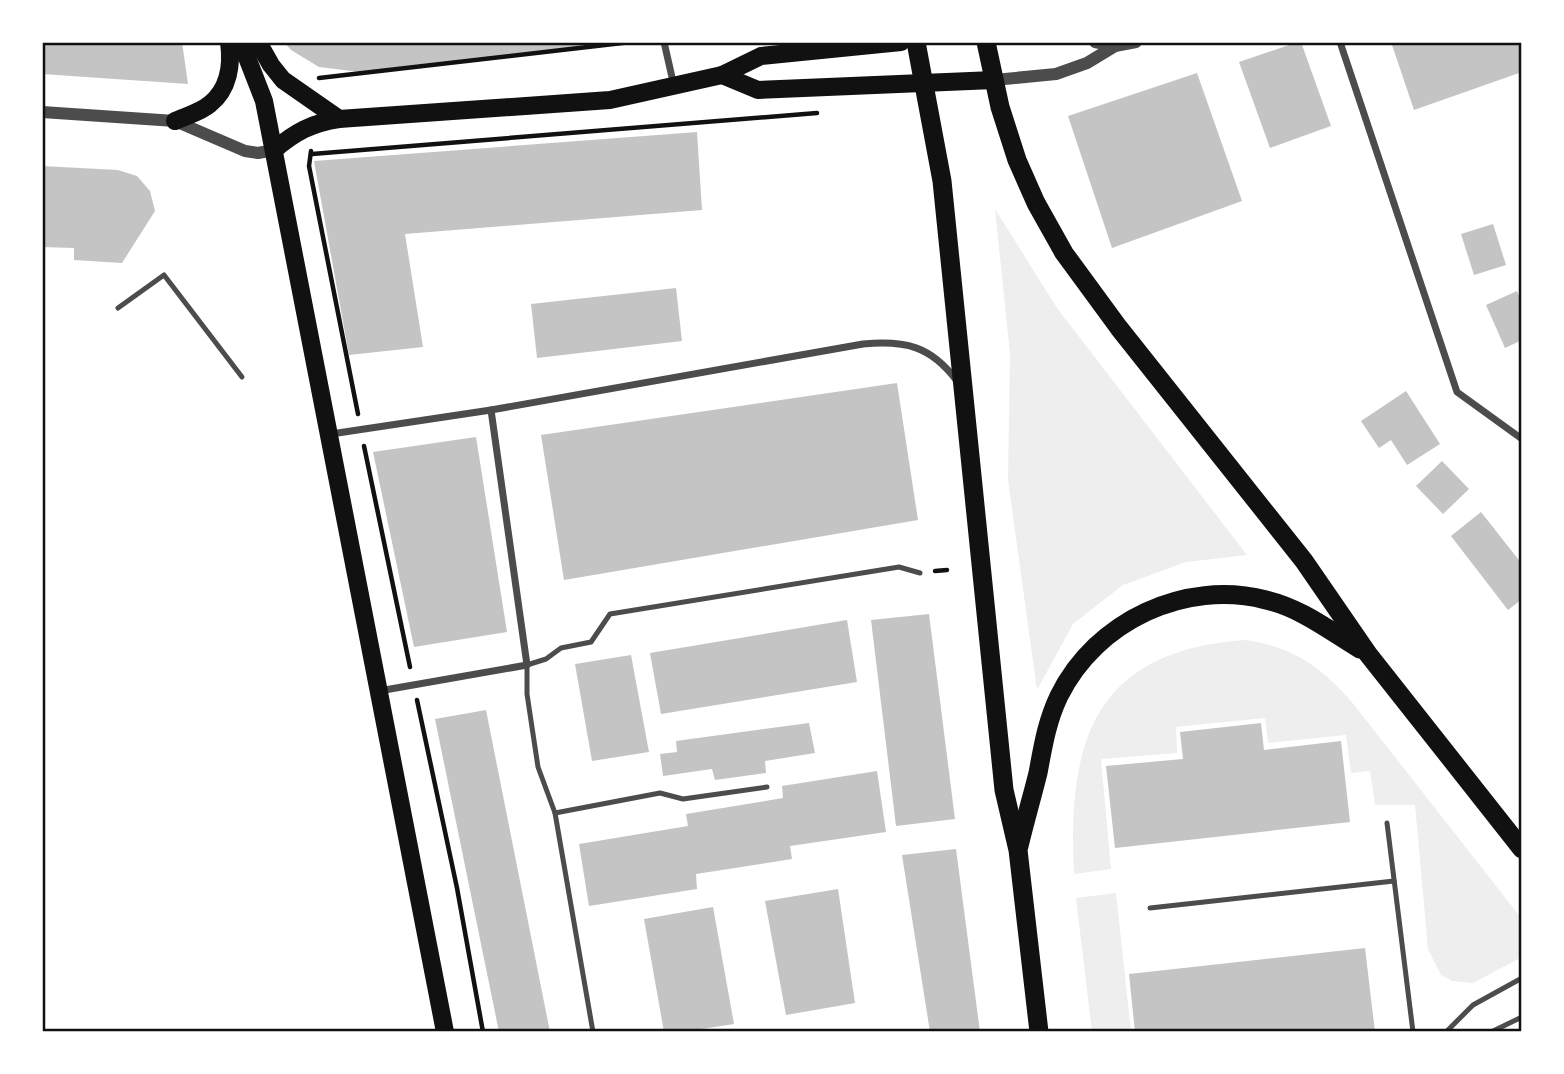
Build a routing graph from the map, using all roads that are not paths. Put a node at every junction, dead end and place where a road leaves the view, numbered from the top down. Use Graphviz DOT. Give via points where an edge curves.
graph roads {
  1 [pos="229,42"];
  2 [pos="241,42"];
  3 [pos="258,42"];
  4 [pos="664,42"];
  5 [pos="788,42"];
  6 [pos="901,42"];
  7 [pos="916,42"];
  8 [pos="986,42"];
  9 [pos="1095,42"];
  10 [pos="1136,42"];
  11 [pos="1340,42"];
  12 [pos="1115,46"];
  13 [pos="761,56"];
  14 [pos="722,75"];
  15 [pos="994,80"];
  16 [pos="924,83"];
  17 [pos="675,87"];
  18 [pos="42,113"];
  19 [pos="339,119"];
  20 [pos="175,121"];
  21 [pos="274,150"];
  22 [pos="118,308"];
  23 [pos="242,377"];
  24 [pos="963,390"];
  25 [pos="491,410"];
  26 [pos="331,434"];
  27 [pos="1522,439"];
  28 [pos="920,573"];
  29 [pos="1368,654"];
  30 [pos="527,665"];
  31 [pos="379,691"];
  32 [pos="767,787"];
  33 [pos="555,813"];
  34 [pos="1387,823"];
  35 [pos="1522,849"];
  36 [pos="1018,850"];
  37 [pos="1394,881"];
  38 [pos="1150,908"];
  39 [pos="1522,978"];
  40 [pos="1522,1017"];
  41 [pos="445,1032"];
  42 [pos="593,1032"];
  43 [pos="1038,1032"];
  44 [pos="1413,1032"];
  45 [pos="1446,1032"];
  46 [pos="1491,1032"];
  1 -- 20 [label="main road" via="227,79 212,103"];
  2 -- 21 [label="main road" via="264,101"];
  3 -- 19 [label="main road" via="282,80"];
  4 -- 17 [label="street"];
  5 -- 13 [label="main road"];
  6 -- 13 [label="main road"];
  7 -- 16 [label="highway"];
  8 -- 15 [label="highway"];
  9 -- 12 [label="street"];
  10 -- 12 [label="street"];
  11 -- 27 [label="street" via="1457,392"];
  12 -- 15 [label="street" via="1056,74"];
  13 -- 14 [label="main road"];
  14 -- 16 [label="main road" via="758,90"];
  14 -- 17 [label="main road"];
  15 -- 16 [label="main road"];
  15 -- 29 [label="highway" via="1026,182 1065,253 1304,561"];
  16 -- 24 [label="highway" via="942,181"];
  17 -- 19 [label="main road" via="610,100"];
  18 -- 20 [label="street"];
  19 -- 21 [label="main road" via="302,129"];
  20 -- 21 [label="street" via="245,152"];
  21 -- 26 [label="main road"];
  22 -- 23 [label="lane" via="164,275"];
  24 -- 25 [label="street" via="948,369 928,353 887,342"];
  24 -- 36 [label="highway" via="1004,790"];
  25 -- 26 [label="street"];
  25 -- 30 [label="street"];
  26 -- 31 [label="main road"];
  28 -- 30 [label="lane" via="899,567 610,614 591,642 561,648"];
  29 -- 35 [label="highway"];
  29 -- 36 [label="highway" via="1308,616 1245,596 1175,600 1133,618 1083,659 1060,695 1049,719"];
  30 -- 31 [label="street"];
  30 -- 33 [label="lane" via="538,767"];
  31 -- 41 [label="main road"];
  32 -- 33 [label="lane" via="683,799 660,793"];
  33 -- 42 [label="lane"];
  34 -- 37 [label="lane"];
  36 -- 43 [label="highway"];
  37 -- 38 [label="lane"];
  37 -- 44 [label="lane"];
  39 -- 45 [label="lane" via="1473,1005"];
  40 -- 46 [label="lane"];
}
